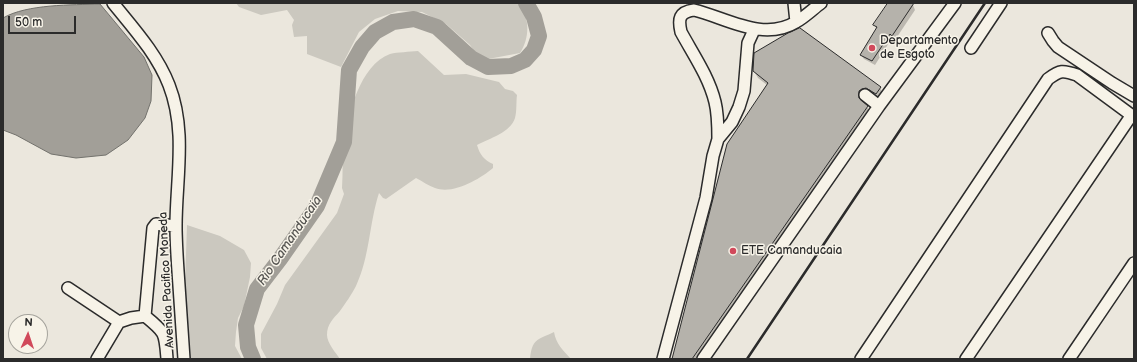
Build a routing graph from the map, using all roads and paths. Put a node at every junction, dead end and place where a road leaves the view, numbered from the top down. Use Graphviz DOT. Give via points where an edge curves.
graph roads {
  1 [pos="113,3"];
  2 [pos="794,3"];
  3 [pos="821,3"];
  4 [pos="955,3"];
  5 [pos="1001,3"];
  6 [pos="796,22"];
  7 [pos="754,30"];
  8 [pos="1048,33"];
  9 [pos="971,48"];
  10 [pos="865,95"];
  11 [pos="1134,96"];
  12 [pos="879,106"];
  13 [pos="1133,116"];
  14 [pos="718,139"];
  15 [pos="176,226"];
  16 [pos="1134,263"];
  17 [pos="68,288"];
  18 [pos="146,316"];
  19 [pos="119,322"];
  20 [pos="97,359"];
  21 [pos="167,359"];
  22 [pos="184,359"];
  23 [pos="663,359"];
  24 [pos="703,359"];
  25 [pos="861,359"];
  26 [pos="966,359"];
  27 [pos="1069,359"];
  1 -- 15 [label="street, Avenida Pacifico Moneda" via="152,52 174,102 180,138"];
  2 -- 6 [label="street"];
  3 -- 6 [label="street"];
  4 -- 12 [label="street"];
  5 -- 9 [label="street"];
  6 -- 7 [label="street" via="782,29"];
  7 -- 14 [label="street" via="748,43 744,91 739,107 732,122"];
  7 -- 14 [label="street" via="694,10 686,11 681,16 681,32 715,101"];
  8 -- 11 [label="street" via="1058,47"];
  10 -- 12 [label="street"];
  12 -- 24 [label="street"];
  13 -- 25 [label="street" via="1067,71 1058,72 1048,79"];
  13 -- 26 [label="street"];
  14 -- 23 [label="street" via="706,198"];
  15 -- 18 [label="street" via="156,224 153,228"];
  15 -- 22 [label="street, Avenida Pacifico Moneda"];
  16 -- 27 [label="street"];
  17 -- 19 [label="street"];
  18 -- 19 [label="street"];
  18 -- 21 [label="street" via="162,329 166,340"];
  19 -- 20 [label="street"];
}
